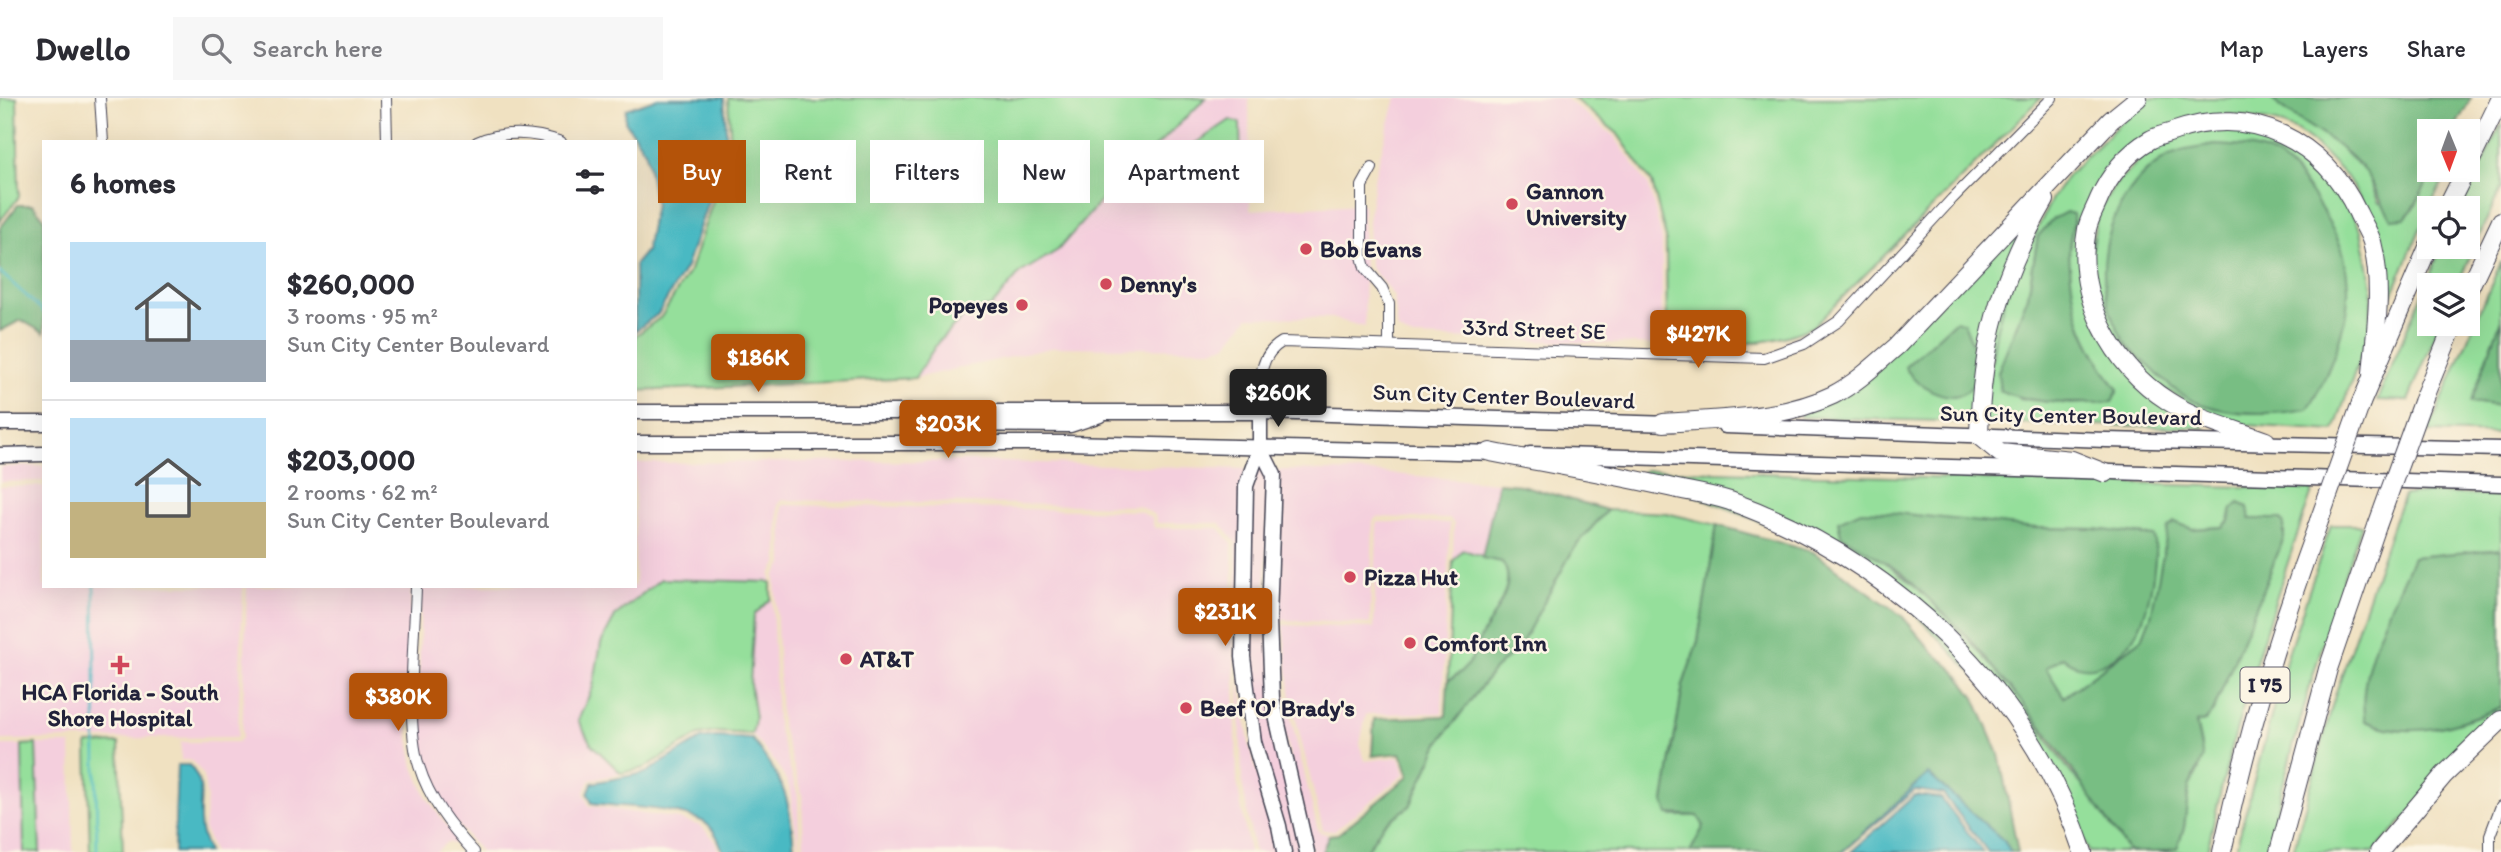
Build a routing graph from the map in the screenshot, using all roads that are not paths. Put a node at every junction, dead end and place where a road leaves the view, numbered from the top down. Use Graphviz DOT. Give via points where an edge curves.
graph roads {
  1 [pos="100,98"];
  2 [pos="386,98"];
  3 [pos="2052,98"];
  4 [pos="2138,98"];
  5 [pos="2501,98"];
  6 [pos="103,140"];
  7 [pos="387,140"];
  8 [pos="481,140"];
  9 [pos="553,140"];
  10 [pos="2480,141"];
  11 [pos="1372,168"];
  12 [pos="2061,173"];
  13 [pos="2501,221"];
  14 [pos="2501,241"];
  15 [pos="2423,259"];
  16 [pos="2475,273"];
  17 [pos="2478,273"];
  18 [pos="2449,336"];
  19 [pos="1389,343"];
  20 [pos="2372,373"];
  21 [pos="1111,411"];
  22 [pos="1260,411"];
  23 [pos="637,412"];
  24 [pos="42,423"];
  25 [pos="0,424"];
  26 [pos="1663,424"];
  27 [pos="1979,436"];
  28 [pos="2266,441"];
  29 [pos="637,443"];
  30 [pos="921,443"];
  31 [pos="1260,447"];
  32 [pos="2501,449"];
  33 [pos="1490,452"];
  34 [pos="42,454"];
  35 [pos="0,455"];
  36 [pos="2105,473"];
  37 [pos="2501,484"];
  38 [pos="416,588"];
  39 [pos="2501,720"];
  40 [pos="2501,806"];
  41 [pos="474,852"];
  42 [pos="1284,852"];
  43 [pos="1307,852"];
  44 [pos="2083,852"];
  45 [pos="2222,852"];
  46 [pos="2278,852"];
  47 [pos="2379,852"];
  48 [pos="2490,852"];
  1 -- 6 [label="street"];
  2 -- 7 [label="street"];
  3 -- 19 [label="street, 33rd Street SE" via="1839,321 1804,344 1764,358"];
  4 -- 12 [label="highway"];
  5 -- 10 [label="highway"];
  8 -- 9 [label="street" via="507,134"];
  11 -- 19 [label="street" via="1363,186 1362,256 1389,304"];
  12 -- 26 [label="highway" via="1897,345 1866,374 1833,395 1779,413"];
  12 -- 27 [label="highway" via="2026,232 2004,282 1983,364"];
  13 -- 16 [label="highway"];
  14 -- 17 [label="highway"];
  15 -- 20 [label="highway, I 75"];
  18 -- 46 [label="highway, I 75, bridge" via="2328,669"];
  19 -- 22 [label="street, 33rd Street SE" via="1282,342 1262,361"];
  20 -- 28 [label="highway" via="2379,295 2371,240 2346,188 2316,156 2285,135 2240,120 2191,125 2150,140 2117,167 2087,228 2087,286 2103,332 2129,368 2168,401"];
  20 -- 45 [label="highway, I 75, bridge" via="2284,617"];
  21 -- 22 [label="main road, Sun City Center Boulevard"];
  21 -- 23 [label="main road, Sun City Center Boulevard"];
  21 -- 30 [label="main road" via="1070,425 940,424"];
  22 -- 26 [label="main road, Sun City Center Boulevard"];
  22 -- 31 [label="main road"];
  24 -- 25 [label="main road"];
  26 -- 27 [label="main road, Sun City Center Boulevard"];
  27 -- 28 [label="main road, Sun City Center Boulevard"];
  27 -- 36 [label="highway" via="2000,453 2072,460"];
  28 -- 32 [label="main road, Sun City Center Boulevard"];
  29 -- 30 [label="main road"];
  30 -- 31 [label="main road"];
  31 -- 33 [label="main road"];
  31 -- 42 [label="main road" via="1246,486 1243,657 1254,742"];
  31 -- 43 [label="main road" via="1274,475 1269,619 1272,698"];
  33 -- 36 [label="main road"];
  33 -- 44 [label="highway" via="1728,501 1866,568 1923,614 2007,704 2068,807"];
  34 -- 35 [label="main road"];
  36 -- 37 [label="main road"];
  38 -- 41 [label="street" via="413,732 418,765 446,820"];
  39 -- 47 [label="highway" via="2444,775"];
  40 -- 48 [label="street" via="2490,835"];
}
